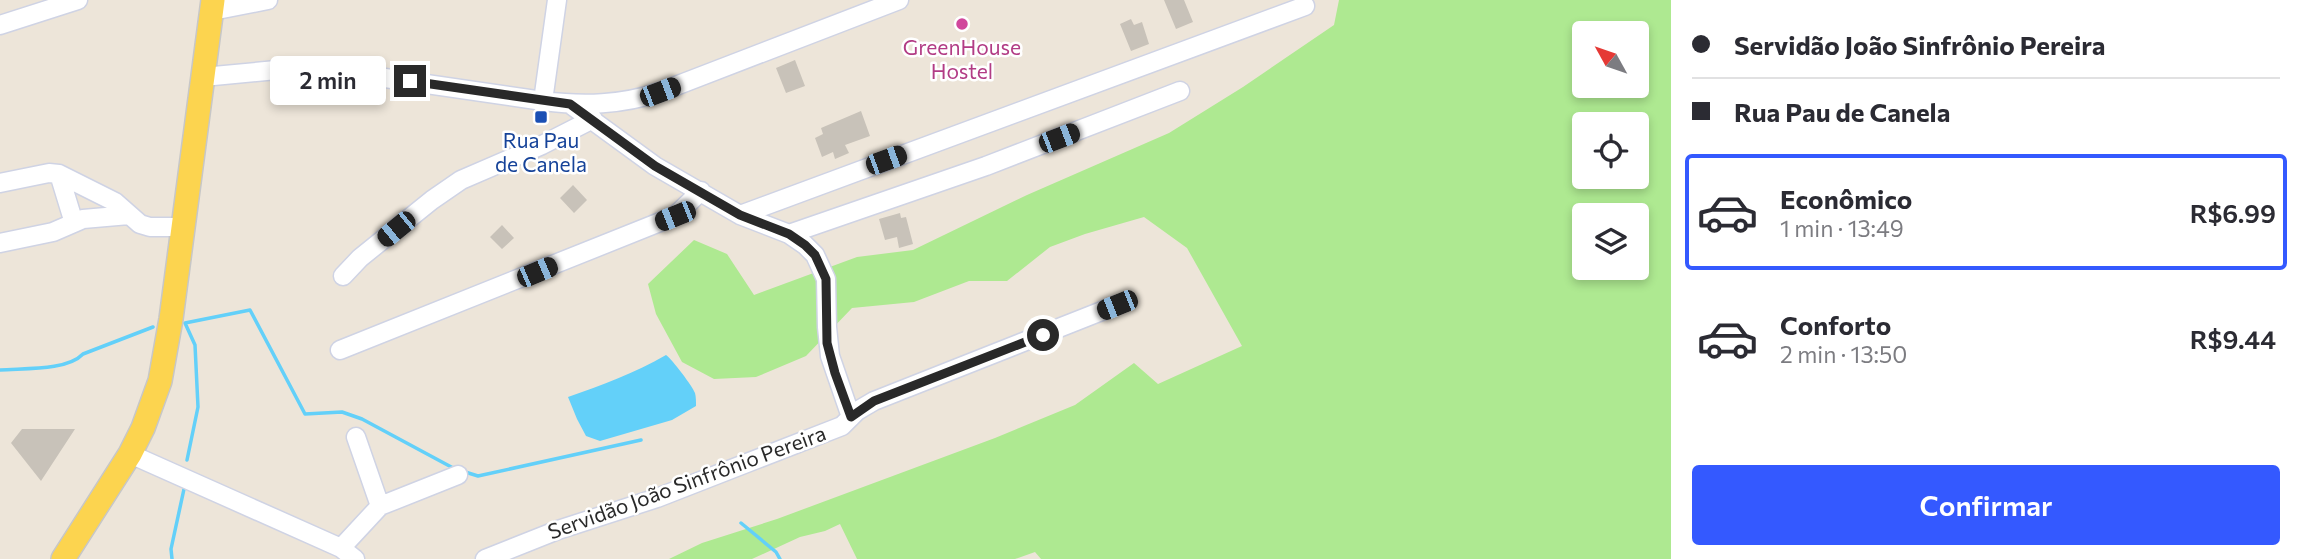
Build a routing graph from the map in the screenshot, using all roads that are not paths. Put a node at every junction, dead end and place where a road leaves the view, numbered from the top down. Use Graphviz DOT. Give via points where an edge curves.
graph roads {
  1 [pos="78,0"];
  2 [pos="268,0"];
  3 [pos="557,0"];
  4 [pos="899,0"];
  5 [pos="212,6"];
  6 [pos="1305,6"];
  7 [pos="0,25"];
  8 [pos="203,77"];
  9 [pos="1180,91"];
  10 [pos="543,101"];
  11 [pos="570,104"];
  12 [pos="593,119"];
  13 [pos="59,174"];
  14 [pos="0,183"];
  15 [pos="696,196"];
  16 [pos="129,215"];
  17 [pos="740,215"];
  18 [pos="74,223"];
  19 [pos="183,227"];
  20 [pos="789,234"];
  21 [pos="0,243"];
  22 [pos="343,276"];
  23 [pos="1117,305"];
  24 [pos="340,350"];
  25 [pos="851,417"];
  26 [pos="356,436"];
  27 [pos="130,454"];
  28 [pos="458,475"];
  29 [pos="380,506"];
  30 [pos="348,554"];
  31 [pos="64,559"];
  32 [pos="485,559"];
  1 -- 7 [label="street"];
  2 -- 5 [label="street"];
  3 -- 10 [label="street"];
  4 -- 11 [label="street" via="643,98"];
  5 -- 8 [label="main road"];
  6 -- 17 [label="street"];
  8 -- 10 [label="street" via="330,70"];
  8 -- 19 [label="main road"];
  9 -- 20 [label="street" via="986,166"];
  10 -- 11 [label="street"];
  11 -- 12 [label="street"];
  12 -- 15 [label="street"];
  12 -- 22 [label="street" via="461,180"];
  13 -- 14 [label="street"];
  13 -- 16 [label="street" via="115,202"];
  13 -- 18 [label="street"];
  15 -- 17 [label="street"];
  15 -- 24 [label="street" via="675,216 558,259 494,290"];
  16 -- 18 [label="street"];
  16 -- 19 [label="street" via="149,227"];
  17 -- 20 [label="street"];
  18 -- 21 [label="street"];
  19 -- 27 [label="main road" via="160,381"];
  20 -- 25 [label="street" via="815,255 826,279 827,343"];
  23 -- 25 [label="street, Servidão João Sinfrônio Pereira" via="874,401"];
  25 -- 32 [label="street, Servidão João Sinfrônio Pereira" via="842,426 657,498"];
  26 -- 29 [label="street"];
  27 -- 30 [label="street"];
  27 -- 31 [label="main road"];
  28 -- 29 [label="street"];
  29 -- 30 [label="street"];
}
